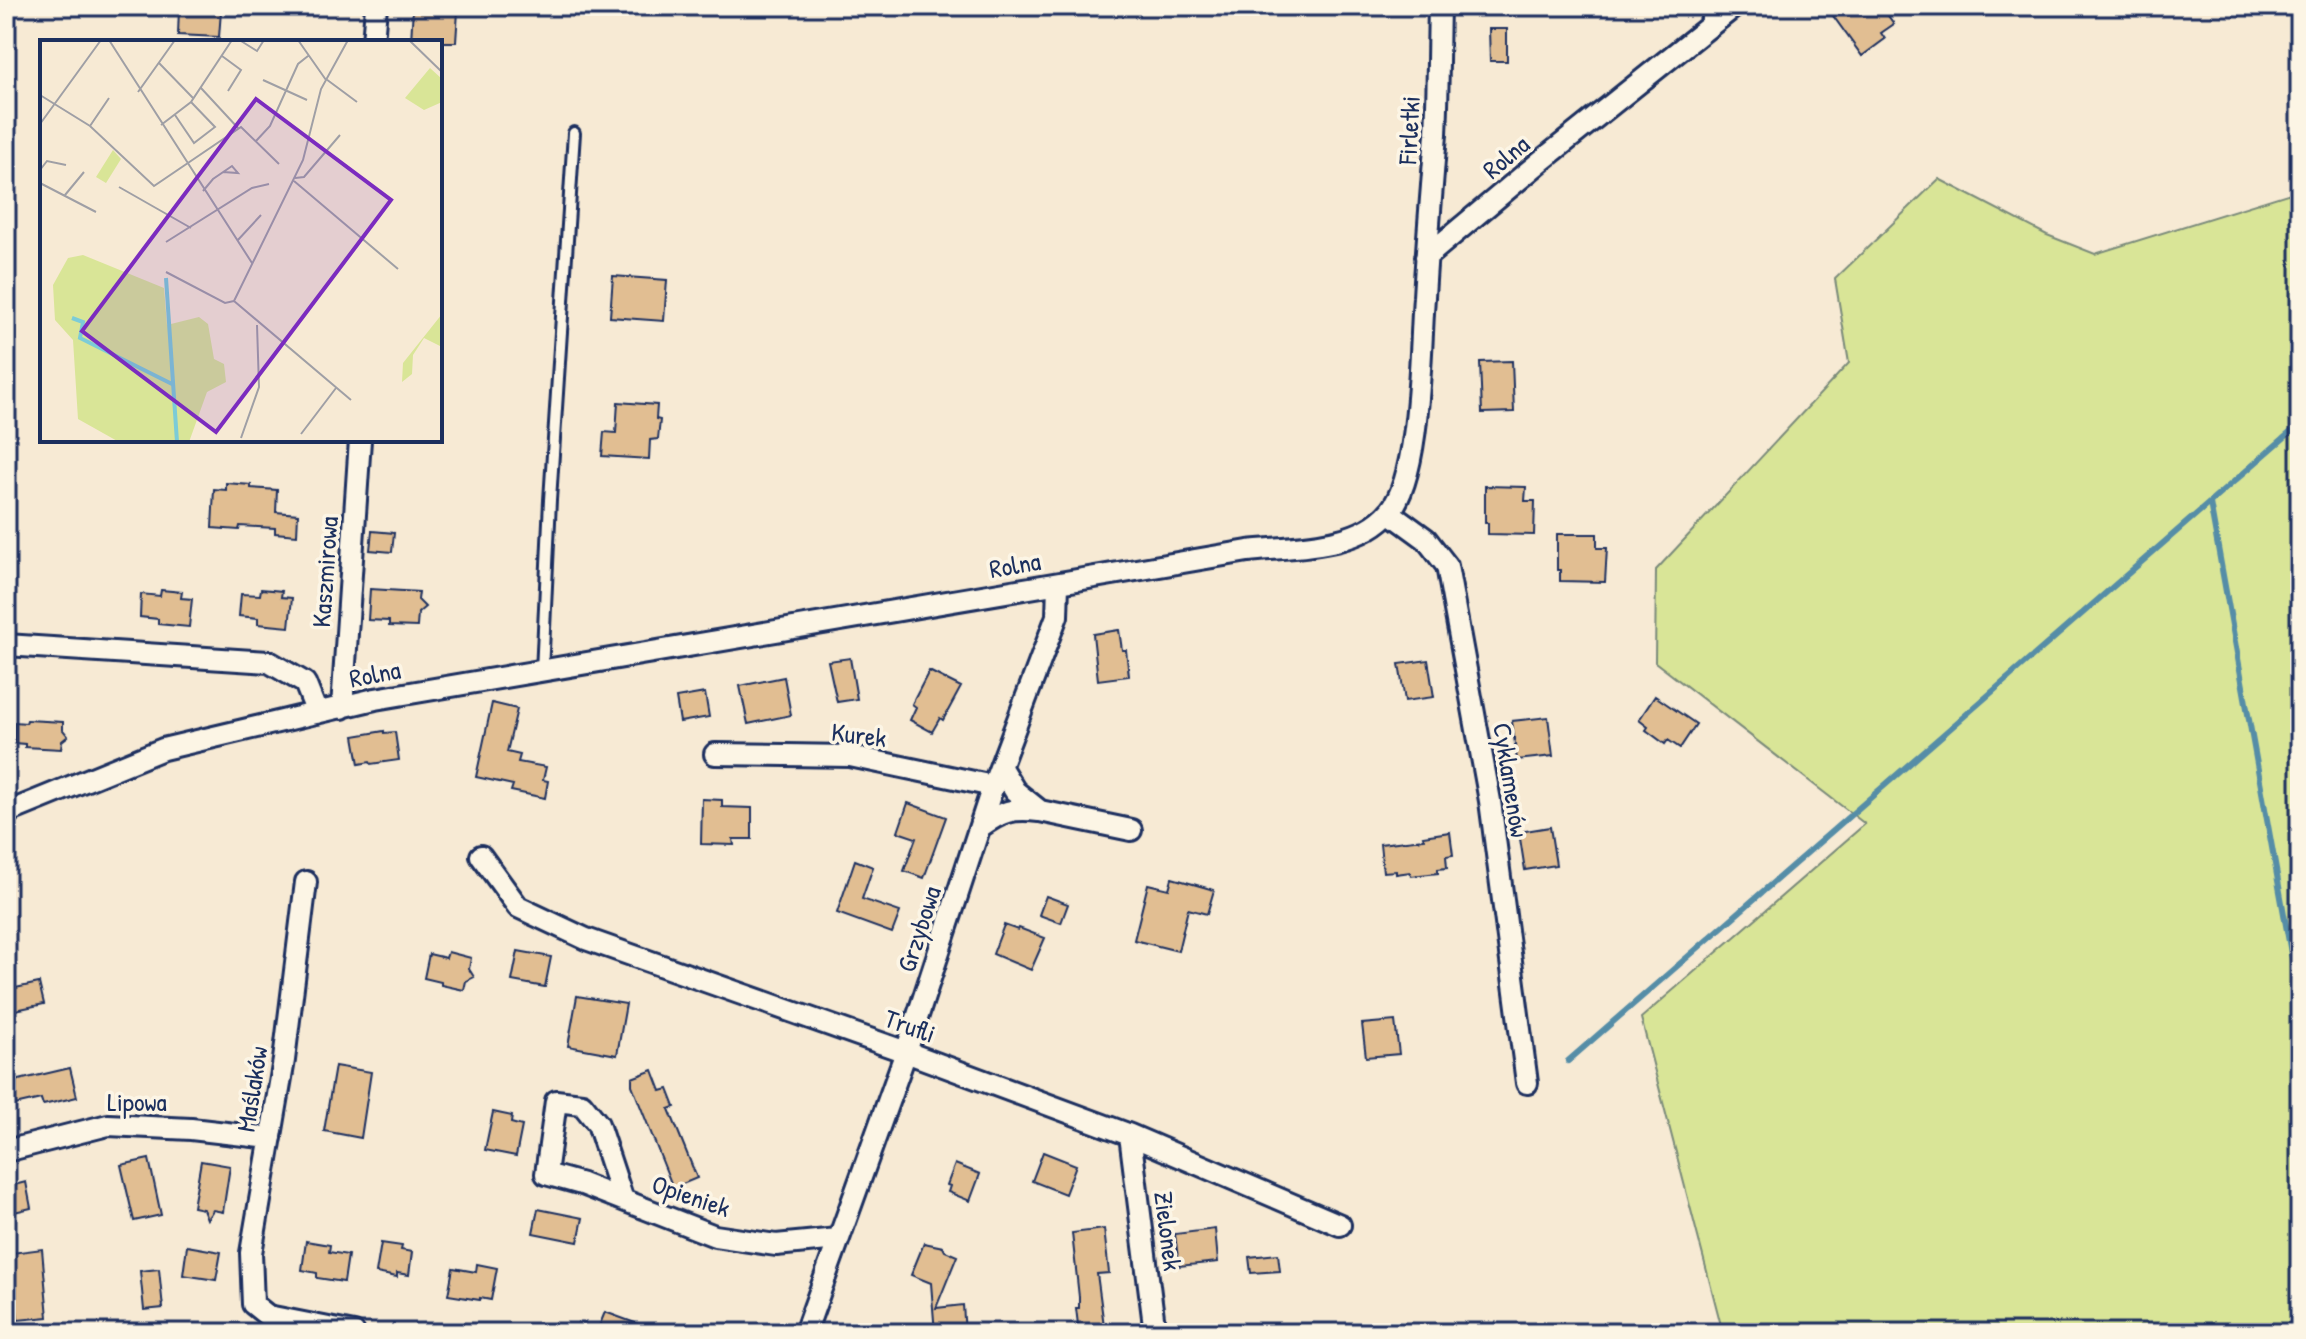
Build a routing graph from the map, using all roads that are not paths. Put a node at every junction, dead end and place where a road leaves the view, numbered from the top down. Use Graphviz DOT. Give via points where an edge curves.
graph roads {
  1 [pos="376,6"];
  2 [pos="1439,6"];
  3 [pos="1707,6"];
  4 [pos="1735,6"];
  5 [pos="1707,28"];
  6 [pos="373,40"];
  7 [pos="574,133"];
  8 [pos="1426,257"];
  9 [pos="360,442"];
  10 [pos="1389,512"];
  11 [pos="1058,584"];
  12 [pos="6,645"];
  13 [pos="542,672"];
  14 [pos="342,708"];
  15 [pos="317,713"];
  16 [pos="715,754"];
  17 [pos="997,777"];
  18 [pos="1040,811"];
  19 [pos="6,813"];
  20 [pos="980,827"];
  21 [pos="1131,830"];
  22 [pos="481,856"];
  23 [pos="306,882"];
  24 [pos="906,1052"];
  25 [pos="1527,1083"];
  26 [pos="1130,1135"];
  27 [pos="271,1138"];
  28 [pos="6,1151"];
  29 [pos="623,1200"];
  30 [pos="1340,1225"];
  31 [pos="838,1239"];
  32 [pos="260,1318"];
  33 [pos="354,1333"];
  34 [pos="805,1333"];
  35 [pos="1155,1333"];
  1 -- 6 [label="street"];
  2 -- 8 [label="street, Firletki"];
  3 -- 5 [label="lane"];
  4 -- 5 [label="street, Rolna"];
  5 -- 8 [label="street, Rolna"];
  7 -- 13 [label="lane"];
  8 -- 10 [label="street, Rolna" via="1409,465"];
  9 -- 14 [label="street, Kaszmirowa"];
  10 -- 11 [label="street, Rolna" via="1371,528 1335,541"];
  10 -- 25 [label="street, Cyklamenów" via="1426,539 1447,566 1490,801"];
  11 -- 13 [label="street, Rolna"];
  11 -- 17 [label="street, Grzybowa" via="1057,616"];
  12 -- 15 [label="street" via="269,662 305,683"];
  13 -- 14 [label="street, Rolna"];
  14 -- 15 [label="street, Rolna"];
  15 -- 19 [label="street, Rolna" via="163,749"];
  16 -- 17 [label="street, Kurek" via="850,756"];
  17 -- 18 [label="street"];
  17 -- 20 [label="street, Grzybowa"];
  18 -- 20 [label="street" via="998,814"];
  18 -- 21 [label="street"];
  20 -- 24 [label="street, Grzybowa"];
  22 -- 24 [label="street, Trufli" via="518,907 586,939"];
  23 -- 27 [label="street, Maślaków"];
  24 -- 26 [label="street, Trufli"];
  24 -- 31 [label="street, Grzybowa"];
  26 -- 30 [label="street, Trufli"];
  26 -- 35 [label="street, Zielonek"];
  27 -- 28 [label="street, Lipowa" via="108,1125"];
  27 -- 32 [label="street, Maślaków" via="251,1253"];
  29 -- 29 [label="street, Opieniek" via="546,1174 556,1101 582,1104 598,1124"];
  29 -- 31 [label="street, Opieniek" via="715,1236 776,1245"];
  31 -- 34 [label="street, Grzybowa"];
  32 -- 33 [label="street"];
}
